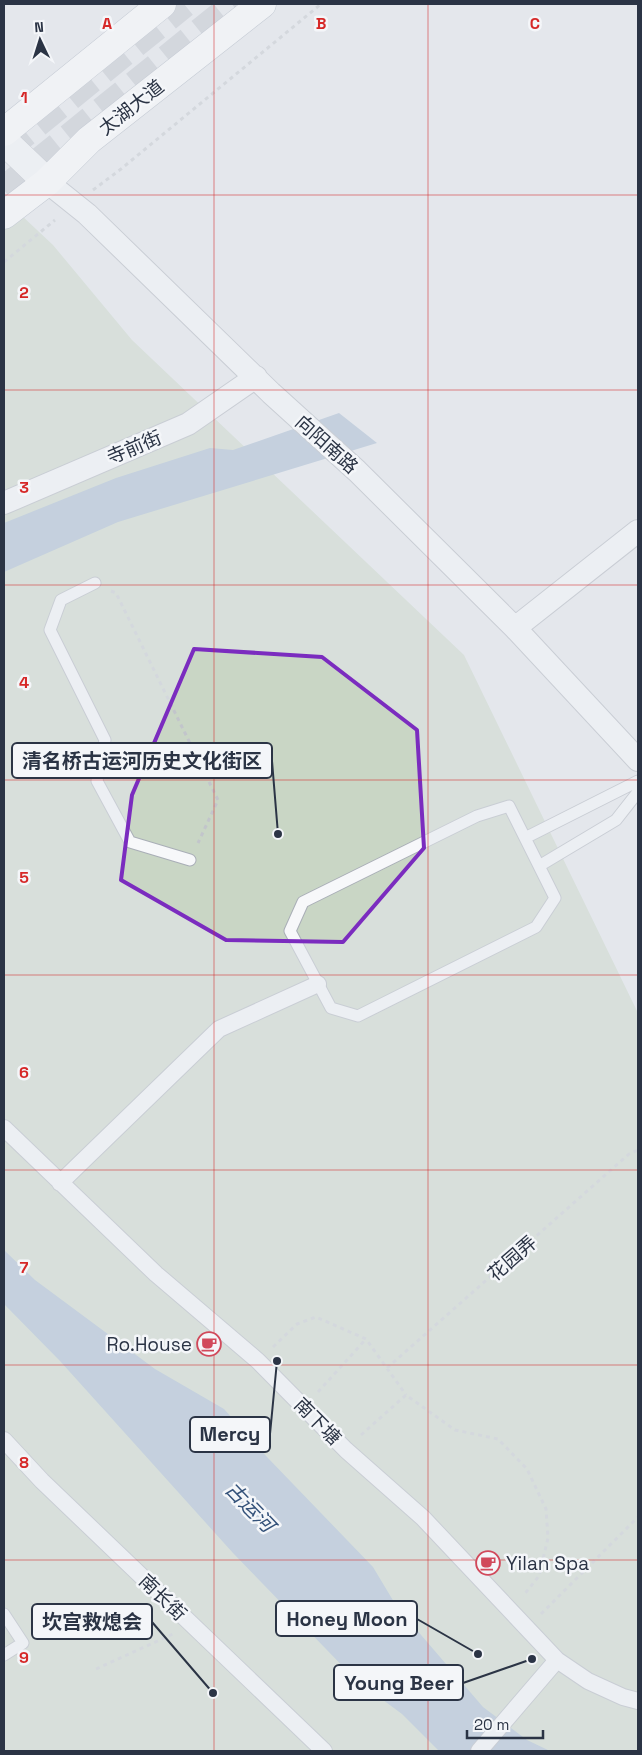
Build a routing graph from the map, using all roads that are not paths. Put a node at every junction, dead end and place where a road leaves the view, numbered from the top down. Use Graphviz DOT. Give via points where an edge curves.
graph roads {
  1 [pos="162,4"];
  2 [pos="262,4"];
  3 [pos="4,132"];
  4 [pos="4,141"];
  5 [pos="48,182"];
  6 [pos="4,215"];
  7 [pos="256,377"];
  8 [pos="4,503"];
  9 [pos="638,531"];
  10 [pos="95,583"];
  11 [pos="515,628"];
  12 [pos="638,760"];
  13 [pos="638,781"];
  14 [pos="638,792"];
  15 [pos="525,838"];
  16 [pos="190,860"];
  17 [pos="539,866"];
  18 [pos="318,984"];
  19 [pos="4,1128"];
  20 [pos="60,1183"];
  21 [pos="4,1440"];
  22 [pos="4,1614"];
  23 [pos="4,1655"];
  24 [pos="557,1660"];
  25 [pos="638,1701"];
  26 [pos="324,1751"];
  27 [pos="479,1751"];
  1 -- 3 [label="main road"];
  2 -- 5 [label="main road, 太湖大道" via="89,140"];
  4 -- 5 [label="street, 向阳南路"];
  5 -- 6 [label="main road, 太湖大道"];
  5 -- 7 [label="street, 向阳南路"];
  7 -- 8 [label="street, 寺前街" via="188,424"];
  7 -- 11 [label="street, 向阳南路" via="357,471"];
  9 -- 11 [label="street"];
  10 -- 16 [label="lane" via="61,600 50,630 106,740 97,781 130,842"];
  11 -- 12 [label="street, 向阳南路"];
  13 -- 15 [label="lane"];
  14 -- 17 [label="lane" via="616,820"];
  15 -- 17 [label="lane"];
  15 -- 18 [label="lane" via="509,806 477,816 303,902 290,931"];
  17 -- 18 [label="lane" via="555,898 536,928 358,1016 331,1008"];
  18 -- 20 [label="street" via="219,1028"];
  19 -- 20 [label="street, 南下塘"];
  20 -- 24 [label="street, 南下塘" via="156,1274 258,1361 346,1450 422,1518"];
  21 -- 26 [label="street, 南长街" via="42,1481"];
  22 -- 23 [label="lane" via="23,1643"];
  24 -- 25 [label="street, 南下塘" via="588,1681"];
  24 -- 27 [label="street"];
}
